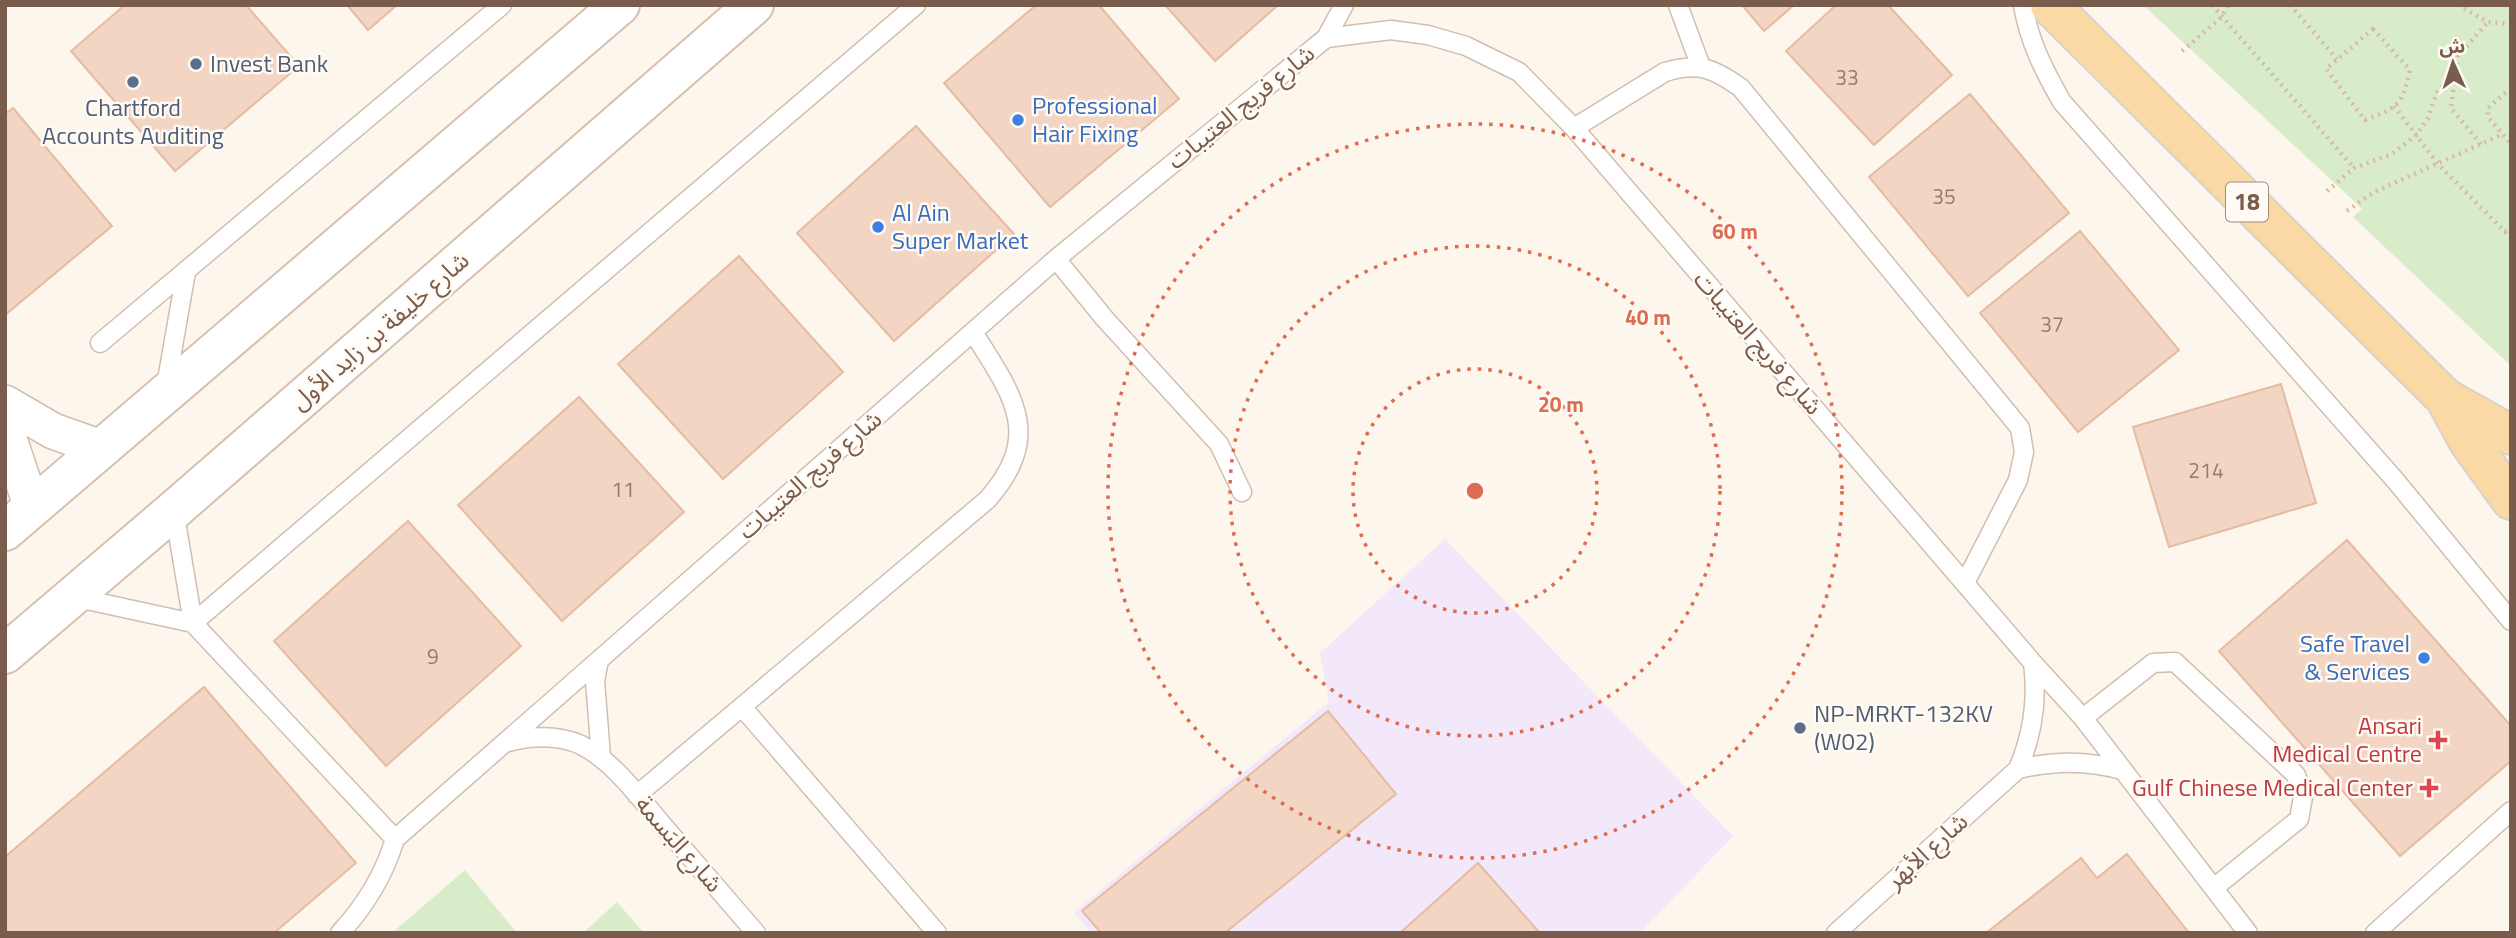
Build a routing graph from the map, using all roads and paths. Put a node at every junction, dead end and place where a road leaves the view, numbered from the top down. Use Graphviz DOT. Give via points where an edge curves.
graph roads {
  1 [pos="502,5"];
  2 [pos="620,5"];
  3 [pos="754,5"];
  4 [pos="916,5"];
  5 [pos="1344,5"];
  6 [pos="1678,5"];
  7 [pos="2023,5"];
  8 [pos="2050,5"];
  9 [pos="2212,5"];
  10 [pos="2228,5"];
  11 [pos="2290,5"];
  12 [pos="2458,5"];
  13 [pos="2222,16"];
  14 [pos="2488,22"];
  15 [pos="2511,24"];
  16 [pos="1326,38"];
  17 [pos="2182,51"];
  18 [pos="2337,59"];
  19 [pos="1701,67"];
  20 [pos="2455,78"];
  21 [pos="2511,88"];
  22 [pos="2394,106"];
  23 [pos="1574,128"];
  24 [pos="2503,134"];
  25 [pos="2416,135"];
  26 [pos="2481,144"];
  27 [pos="2511,144"];
  28 [pos="2438,164"];
  29 [pos="2354,168"];
  30 [pos="2327,191"];
  31 [pos="2347,211"];
  32 [pos="2511,227"];
  33 [pos="2505,232"];
  34 [pos="2511,238"];
  35 [pos="1056,259"];
  36 [pos="186,272"];
  37 [pos="973,332"];
  38 [pos="100,343"];
  39 [pos="165,393"];
  40 [pos="2445,398"];
  41 [pos="5,403"];
  42 [pos="5,427"];
  43 [pos="2511,435"];
  44 [pos="102,448"];
  45 [pos="1242,492"];
  46 [pos="2511,500"];
  47 [pos="174,510"];
  48 [pos="19,519"];
  49 [pos="1965,583"];
  50 [pos="72,597"];
  51 [pos="2511,621"];
  52 [pos="193,623"];
  53 [pos="5,654"];
  54 [pos="598,660"];
  55 [pos="2033,663"];
  56 [pos="743,708"];
  57 [pos="2083,718"];
  58 [pos="504,743"];
  59 [pos="601,757"];
  60 [pos="2018,769"];
  61 [pos="2122,770"];
  62 [pos="637,796"];
  63 [pos="2511,811"];
  64 [pos="395,839"];
  65 [pos="2215,887"];
  66 [pos="340,933"];
  67 [pos="756,933"];
  68 [pos="937,933"];
  69 [pos="1836,933"];
  70 [pos="2248,933"];
  71 [pos="2375,933"];
  1 -- 36 [label="lane"];
  2 -- 39 [label="street"];
  3 -- 47 [label="street, شارع خليفة بن زايد الأول"];
  4 -- 52 [label="lane"];
  5 -- 16 [label="lane"];
  6 -- 19 [label="lane"];
  7 -- 51 [label="lane" via="2045,73 2069,110 2395,480"];
  8 -- 40 [label="main road, 18"];
  9 -- 13 [label="path"];
  10 -- 13 [label="path"];
  11 -- 18 [label="path"];
  12 -- 14 [label="path"];
  13 -- 17 [label="path"];
  13 -- 29 [label="path"];
  14 -- 15 [label="path"];
  14 -- 20 [label="path" via="2458,56"];
  16 -- 23 [label="lane, شارع فريج العتيبات" via="1391,30 1466,46 1519,72"];
  16 -- 35 [label="lane, شارع فريج العتيبات"];
  18 -- 22 [label="path" via="2326,69 2365,120"];
  18 -- 22 [label="path" via="2373,29 2410,70 2404,97"];
  19 -- 23 [label="lane" via="1665,72"];
  19 -- 49 [label="lane" via="1719,72 1741,88 2020,428 2024,452 2018,480"];
  20 -- 25 [label="path" via="2438,89"];
  20 -- 26 [label="path" via="2451,108"];
  21 -- 24 [label="path" via="2488,108 2488,117"];
  22 -- 25 [label="path"];
  23 -- 49 [label="lane, شارع فريج العتيبات"];
  24 -- 26 [label="path"];
  24 -- 27 [label="path"];
  25 -- 28 [label="path"];
  25 -- 29 [label="path" via="2392,154"];
  26 -- 28 [label="path"];
  28 -- 31 [label="path" via="2374,192"];
  28 -- 33 [label="path"];
  29 -- 30 [label="path"];
  32 -- 33 [label="path"];
  33 -- 34 [label="path"];
  35 -- 37 [label="lane, شارع فريج العتيبات"];
  35 -- 45 [label="lane" via="1219,444"];
  36 -- 38 [label="lane"];
  36 -- 39 [label="lane"];
  37 -- 54 [label="lane, شارع فريج العتيبات"];
  37 -- 56 [label="lane" via="1015,403 1020,428 1012,465 1002,483"];
  39 -- 44 [label="street"];
  40 -- 43 [label="main road, 18"];
  40 -- 46 [label="main road, 18" via="2469,442"];
  41 -- 44 [label="street" via="53,431"];
  42 -- 48 [label="street"];
  44 -- 48 [label="street"];
  47 -- 50 [label="street, شارع خليفة بن زايد الأول"];
  47 -- 52 [label="lane"];
  49 -- 55 [label="lane, شارع فريج العتيبات"];
  50 -- 52 [label="lane"];
  50 -- 53 [label="street, شارع خليفة بن زايد الأول"];
  52 -- 64 [label="lane"];
  54 -- 58 [label="lane, شارع فريج العتيبات"];
  54 -- 59 [label="lane" via="595,681"];
  55 -- 57 [label="lane, شارع فريج العتيبات"];
  55 -- 60 [label="lane, شارع الأبهَر" via="2035,711 2030,741"];
  56 -- 62 [label="lane"];
  56 -- 68 [label="lane"];
  57 -- 61 [label="lane, شارع فريج العتيبات"];
  57 -- 65 [label="lane" via="2153,663 2175,662 2296,775 2303,797 2299,819"];
  58 -- 59 [label="lane, شارع البَسمة" via="554,737"];
  58 -- 64 [label="lane, شارع فريج العتيبات"];
  59 -- 62 [label="lane, شارع البَسمة"];
  60 -- 61 [label="lane" via="2073,762"];
  60 -- 69 [label="lane, شارع الأبهَر"];
  61 -- 65 [label="lane, شارع فريج العتيبات"];
  62 -- 67 [label="lane, شارع البَسمة"];
  63 -- 71 [label="lane"];
  64 -- 66 [label="lane, شارع فريج العتيبات" via="373,889"];
  65 -- 70 [label="lane, شارع فريج العتيبات"];
}
